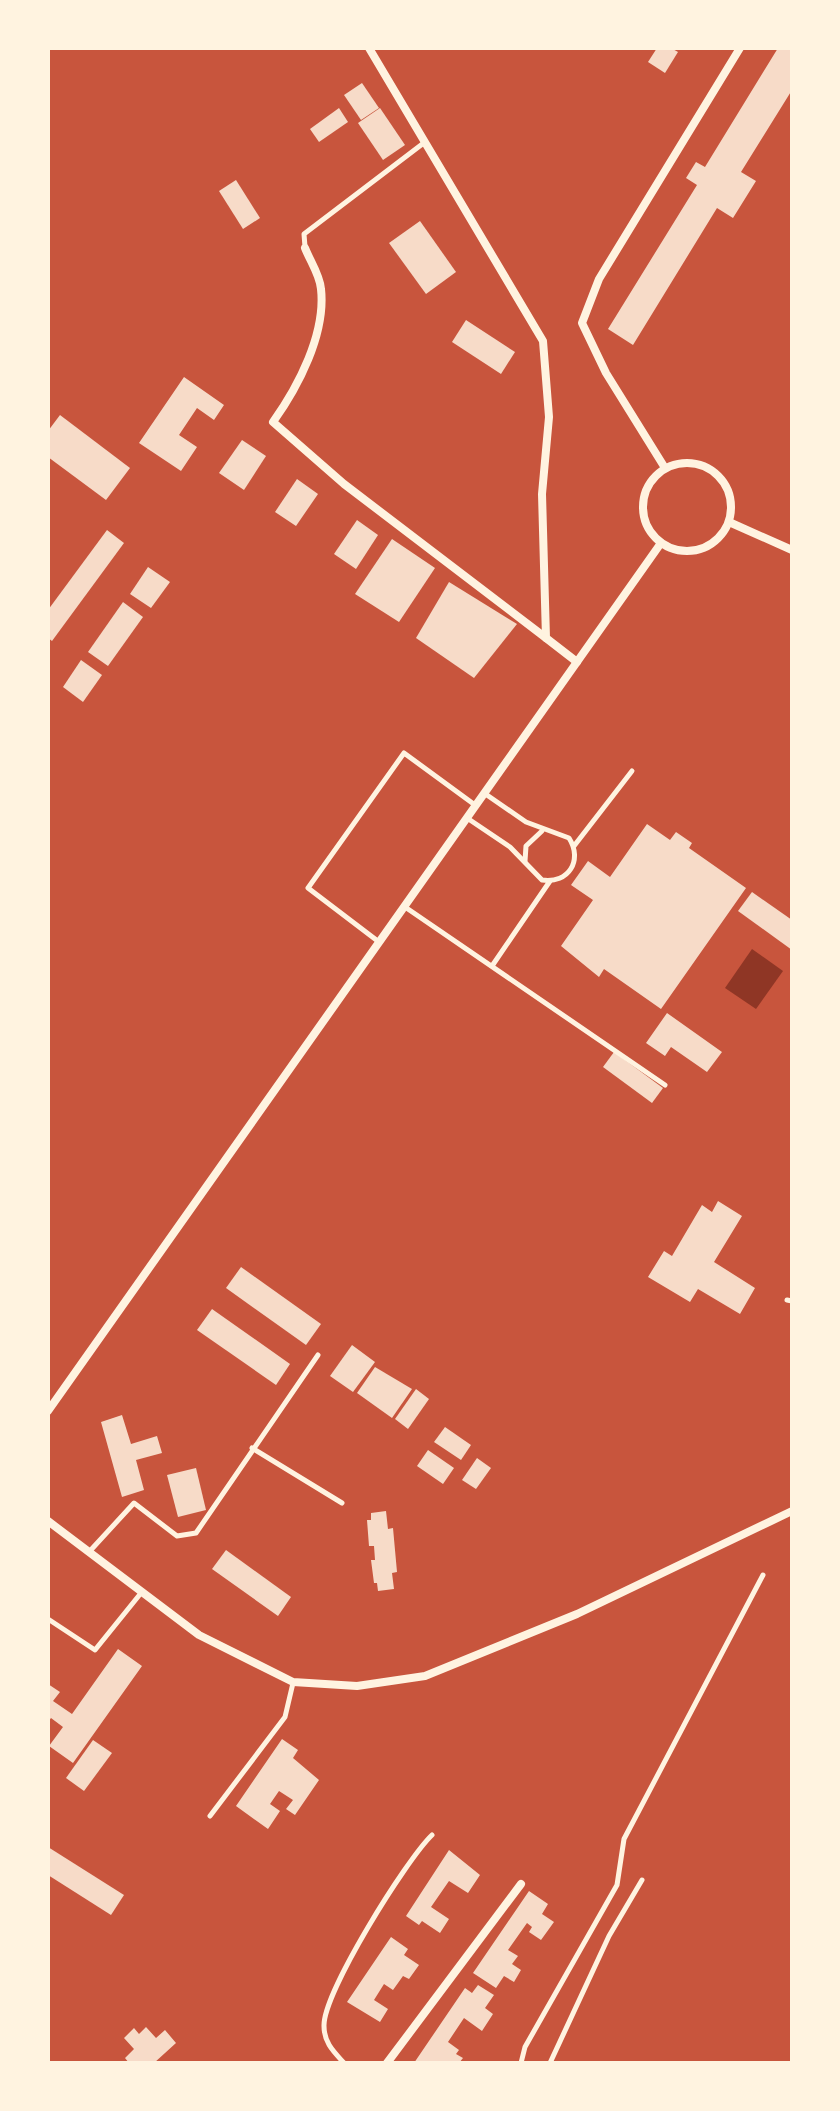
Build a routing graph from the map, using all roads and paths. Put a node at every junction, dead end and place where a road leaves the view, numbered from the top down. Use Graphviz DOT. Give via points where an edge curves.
graph roads {
  1 [pos="369,48"];
  2 [pos="740,48"];
  3 [pos="426,141"];
  4 [pos="305,248"];
  5 [pos="665,468"];
  6 [pos="729,522"];
  7 [pos="661,543"];
  8 [pos="792,550"];
  9 [pos="546,638"];
  10 [pos="577,662"];
  11 [pos="632,771"];
  12 [pos="484,793"];
  13 [pos="476,805"];
  14 [pos="467,818"];
  15 [pos="543,830"];
  16 [pos="574,846"];
  17 [pos="525,862"];
  18 [pos="550,881"];
  19 [pos="404,906"];
  20 [pos="379,942"];
  21 [pos="492,966"];
  22 [pos="665,1085"];
  23 [pos="318,1355"];
  24 [pos="48,1411"];
  25 [pos="252,1448"];
  26 [pos="342,1503"];
  27 [pos="792,1511"];
  28 [pos="48,1521"];
  29 [pos="88,1552"];
  30 [pos="763,1575"];
  31 [pos="141,1593"];
  32 [pos="48,1619"];
  33 [pos="293,1682"];
  34 [pos="210,1816"];
  35 [pos="432,1835"];
  36 [pos="642,1880"];
  37 [pos="521,1884"];
  38 [pos="344,2063"];
  39 [pos="387,2063"];
  40 [pos="521,2063"];
  41 [pos="550,2063"];
  1 -- 3 [label="street"];
  2 -- 5 [label="street" via="599,279 582,323 606,373"];
  3 -- 4 [label="lane" via="304,234"];
  3 -- 9 [label="street" via="543,341 549,417 542,494"];
  4 -- 9 [label="street" via="321,285 322,315 292,394 273,422 344,484"];
  5 -- 6 [label="street" via="700,463 717,473 732,504"];
  5 -- 7 [label="street" via="645,491 642,506 650,532"];
  6 -- 7 [label="street" via="702,549 687,551"];
  6 -- 8 [label="street"];
  7 -- 10 [label="street"];
  9 -- 10 [label="street"];
  10 -- 12 [label="street"];
  11 -- 16 [label="lane"];
  12 -- 13 [label="street"];
  12 -- 15 [label="lane"];
  13 -- 14 [label="street"];
  13 -- 20 [label="lane" via="404,753 308,888"];
  14 -- 17 [label="lane"];
  14 -- 19 [label="street"];
  15 -- 16 [label="lane" via="562,832"];
  15 -- 17 [label="lane" via="530,839"];
  16 -- 18 [label="lane" via="571,870"];
  17 -- 18 [label="lane" via="534,876"];
  18 -- 21 [label="lane"];
  19 -- 20 [label="street"];
  19 -- 21 [label="lane"];
  20 -- 24 [label="street"];
  21 -- 22 [label="lane"];
  23 -- 25 [label="lane"];
  25 -- 26 [label="lane"];
  25 -- 29 [label="lane" via="196,1533 177,1536 134,1503"];
  27 -- 33 [label="street" via="577,1614 425,1676 357,1686"];
  28 -- 29 [label="street"];
  29 -- 31 [label="street"];
  30 -- 40 [label="lane" via="624,1839 617,1885 525,2047"];
  31 -- 32 [label="lane" via="95,1650"];
  31 -- 33 [label="street" via="199,1635"];
  33 -- 34 [label="lane" via="285,1717"];
  35 -- 38 [label="lane" via="413,1853 327,2008 327,2044"];
  36 -- 41 [label="lane" via="609,1936"];
  37 -- 39 [label="street"];
}
